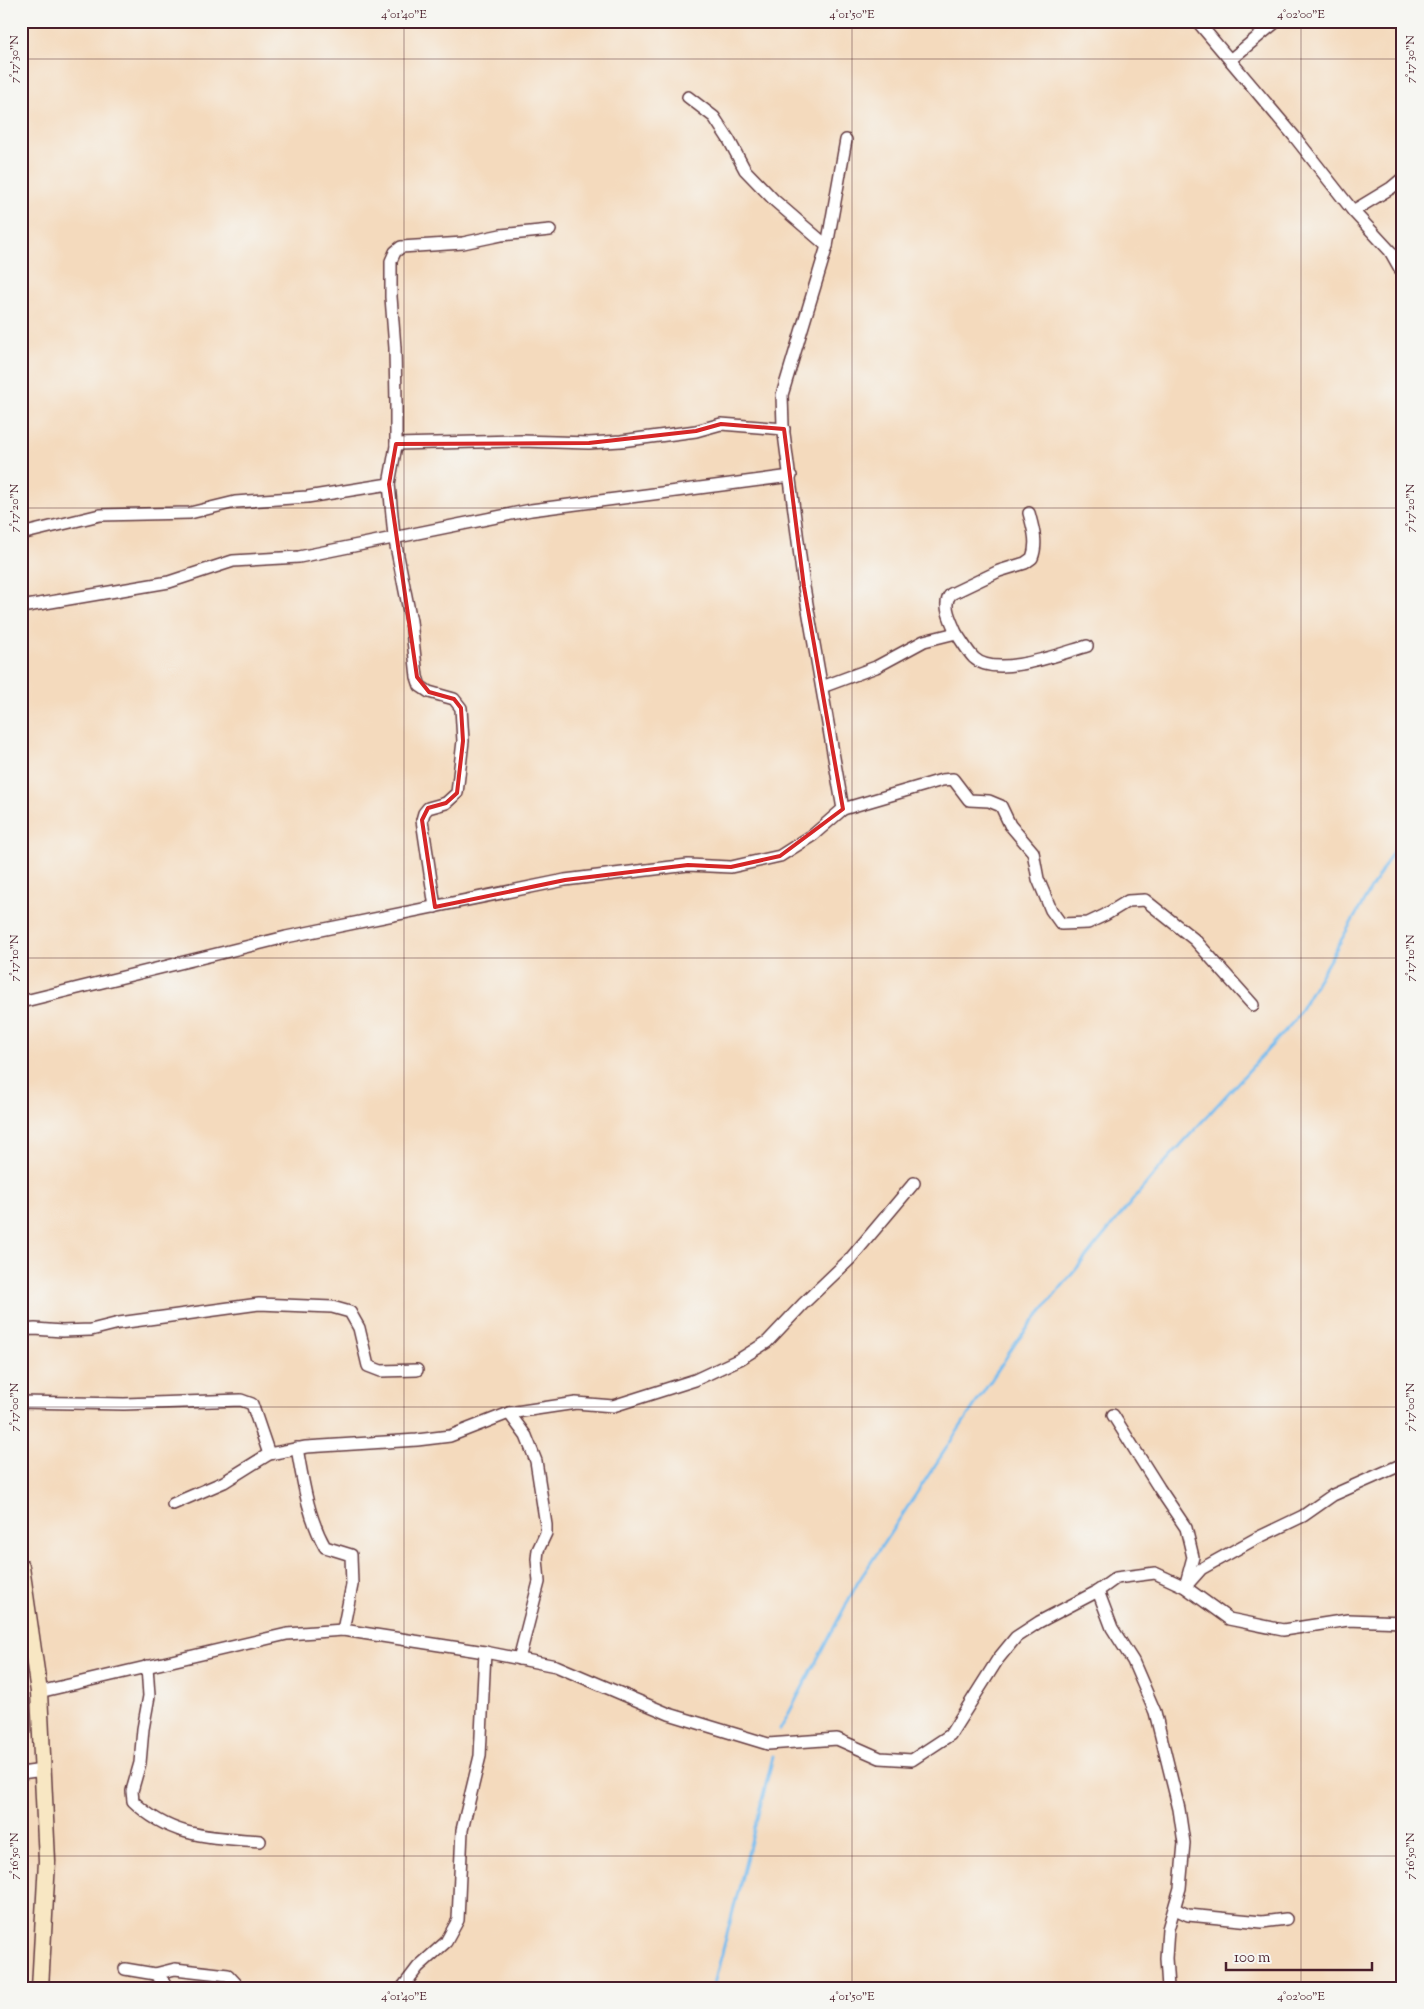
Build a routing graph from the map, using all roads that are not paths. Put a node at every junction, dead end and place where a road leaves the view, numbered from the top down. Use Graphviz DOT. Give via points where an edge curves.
graph roads {
  1 [pos="1197,21"];
  2 [pos="1277,21"];
  3 [pos="1230,60"];
  4 [pos="688,98"];
  5 [pos="846,140"];
  6 [pos="1403,178"];
  7 [pos="1353,211"];
  8 [pos="550,230"];
  9 [pos="828,246"];
  10 [pos="1403,274"];
  11 [pos="784,428"];
  12 [pos="396,444"];
  13 [pos="791,476"];
  14 [pos="389,484"];
  15 [pos="1029,513"];
  16 [pos="21,534"];
  17 [pos="394,536"];
  18 [pos="21,607"];
  19 [pos="956,633"];
  20 [pos="1088,646"];
  21 [pos="822,687"];
  22 [pos="843,809"];
  23 [pos="435,907"];
  24 [pos="21,1002"];
  25 [pos="1253,1004"];
  26 [pos="914,1183"];
  27 [pos="21,1330"];
  28 [pos="417,1370"];
  29 [pos="21,1402"];
  30 [pos="508,1413"];
  31 [pos="1113,1415"];
  32 [pos="297,1448"];
  33 [pos="269,1454"];
  34 [pos="1403,1464"];
  35 [pos="173,1504"];
  36 [pos="22,1572"];
  37 [pos="1185,1588"];
  38 [pos="1098,1591"];
  39 [pos="1403,1622"];
  40 [pos="343,1630"];
  41 [pos="485,1652"];
  42 [pos="518,1659"];
  43 [pos="147,1666"];
  44 [pos="39,1692"];
  45 [pos="43,1770"];
  46 [pos="21,1772"];
  47 [pos="260,1841"];
  48 [pos="1175,1909"];
  49 [pos="1286,1919"];
  50 [pos="125,1970"];
  51 [pos="155,1974"];
  52 [pos="40,1988"];
  53 [pos="166,1988"];
  54 [pos="240,1988"];
  55 [pos="402,1988"];
  56 [pos="1168,1988"];
  1 -- 3 [label="street"];
  2 -- 3 [label="street"];
  3 -- 7 [label="street"];
  4 -- 9 [label="street" via="714,117 745,170 775,201"];
  5 -- 9 [label="street"];
  6 -- 7 [label="street"];
  7 -- 10 [label="street" via="1390,251"];
  8 -- 12 [label="street" via="463,242 410,245 395,252 391,262 391,297"];
  9 -- 11 [label="street" via="782,395"];
  11 -- 12 [label="street" via="721,424 696,431 589,443"];
  11 -- 13 [label="street"];
  12 -- 14 [label="street"];
  13 -- 17 [label="street" via="531,510"];
  13 -- 21 [label="street" via="804,587"];
  14 -- 16 [label="street" via="307,497 235,502 190,513 100,515"];
  14 -- 17 [label="street"];
  15 -- 19 [label="street" via="1035,544 1032,558 951,594 946,604"];
  17 -- 18 [label="street" via="298,557 234,561 169,582"];
  17 -- 23 [label="street" via="420,686 454,699 461,708 464,740 457,793 446,804 428,808 422,820"];
  19 -- 20 [label="street" via="975,659 986,665 1017,665"];
  19 -- 21 [label="street" via="924,641 876,667"];
  21 -- 22 [label="street"];
  22 -- 23 [label="street" via="813,835 780,856 731,867 688,865 565,880"];
  22 -- 25 [label="street" via="953,779 969,800 989,801 1001,806 1010,825 1033,852 1038,879 1051,910 1061,924 1088,923 1128,900 1145,900 1195,940"];
  23 -- 24 [label="street" via="286,937"];
  26 -- 30 [label="street" via="850,1259 767,1342 740,1359 695,1380 613,1406 576,1403"];
  27 -- 28 [label="street" via="91,1330 119,1323 259,1304 332,1306 350,1312 359,1328 368,1366 381,1371"];
  29 -- 33 [label="street" via="124,1404 241,1400 252,1404"];
  30 -- 32 [label="street" via="450,1436"];
  30 -- 42 [label="street" via="526,1436 536,1461 546,1524 546,1533 538,1550 539,1582"];
  31 -- 37 [label="street" via="1186,1528 1193,1557"];
  32 -- 33 [label="street"];
  32 -- 40 [label="street" via="304,1490 319,1537 325,1547 351,1555 352,1584"];
  33 -- 35 [label="street" via="224,1482"];
  34 -- 37 [label="street" via="1333,1495 1303,1516 1200,1569"];
  36 -- 44 [label="main road"];
  37 -- 38 [label="street" via="1155,1573 1116,1578"];
  37 -- 39 [label="street" via="1229,1619 1283,1630 1348,1620"];
  38 -- 42 [label="street" via="1016,1637 998,1659 950,1735 912,1760 880,1758 837,1738 768,1744 668,1714 556,1666"];
  38 -- 48 [label="street" via="1112,1628 1133,1661 1154,1712 1179,1809 1184,1843"];
  40 -- 41 [label="street"];
  40 -- 43 [label="street" via="287,1634"];
  41 -- 42 [label="street"];
  41 -- 55 [label="street" via="480,1756 462,1830 458,1920 446,1942 418,1967"];
  43 -- 44 [label="street"];
  43 -- 47 [label="street" via="149,1696 133,1801 152,1818 184,1832"];
  44 -- 45 [label="main road"];
  45 -- 46 [label="street"];
  45 -- 52 [label="main road" via="47,1861"];
  48 -- 49 [label="street" via="1188,1916 1262,1922"];
  48 -- 56 [label="street" via="1168,1929"];
  50 -- 51 [label="street"];
  51 -- 53 [label="street"];
  51 -- 54 [label="street" via="175,1969 228,1975"];
}
